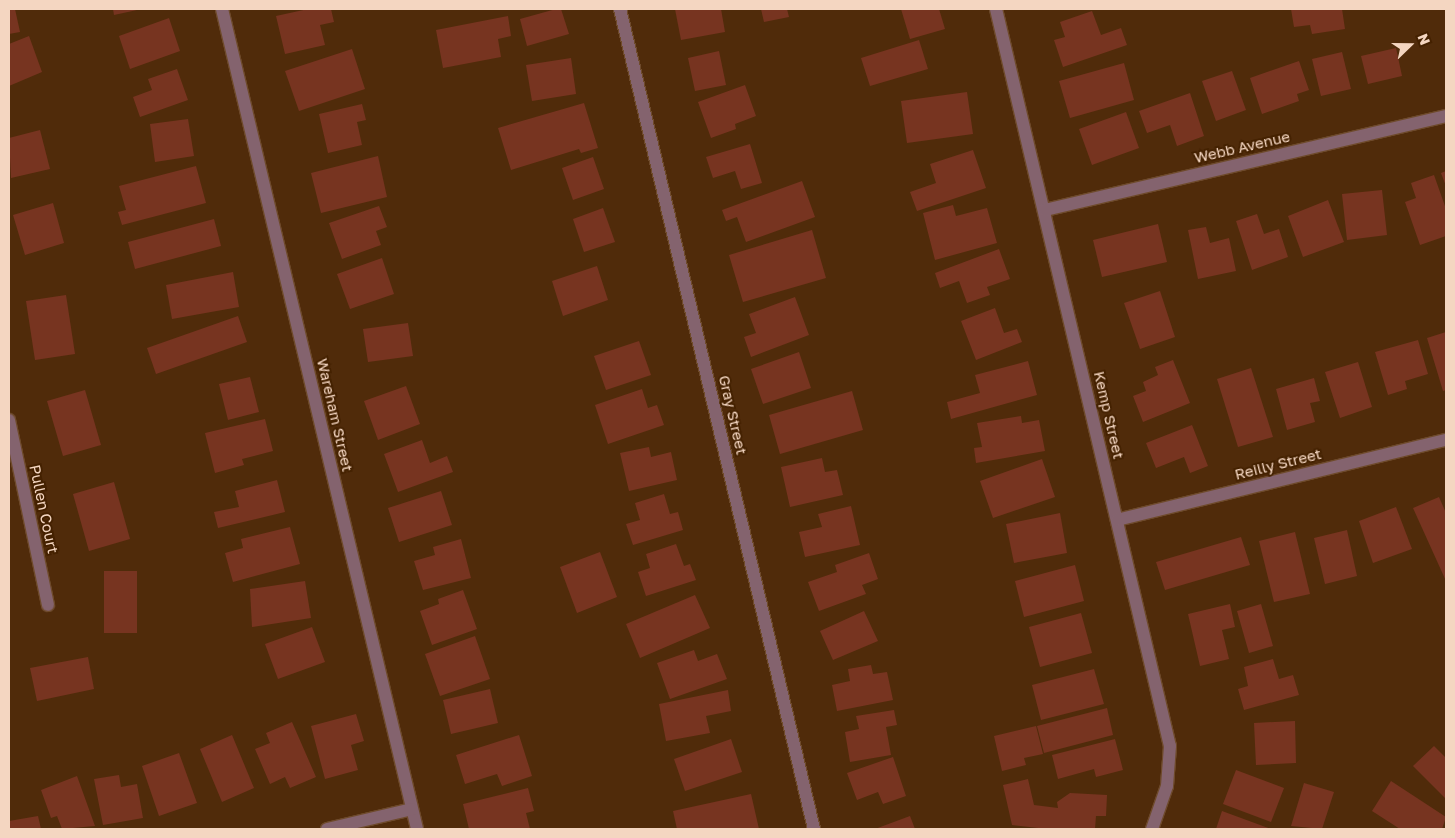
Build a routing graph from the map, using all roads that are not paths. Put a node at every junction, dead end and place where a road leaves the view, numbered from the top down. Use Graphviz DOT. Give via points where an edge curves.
graph roads {
  1 [pos="222,9"];
  2 [pos="620,9"];
  3 [pos="996,9"];
  4 [pos="1446,116"];
  5 [pos="1045,210"];
  6 [pos="9,420"];
  7 [pos="1446,440"];
  8 [pos="1117,520"];
  9 [pos="48,605"];
  10 [pos="412,809"];
  11 [pos="328,829"];
  12 [pos="417,829"];
  13 [pos="814,829"];
  14 [pos="1152,829"];
  1 -- 10 [label="street, Wareham Street"];
  2 -- 13 [label="street, Gray Street"];
  3 -- 5 [label="street, Kemp Street"];
  4 -- 5 [label="street, Webb Avenue"];
  5 -- 8 [label="street, Kemp Street"];
  6 -- 9 [label="street, Pullen Court"];
  7 -- 8 [label="street, Reilly Street"];
  8 -- 14 [label="street, Kemp Street" via="1170,746 1167,786"];
  10 -- 11 [label="street"];
  10 -- 12 [label="street, Wareham Street"];
}
